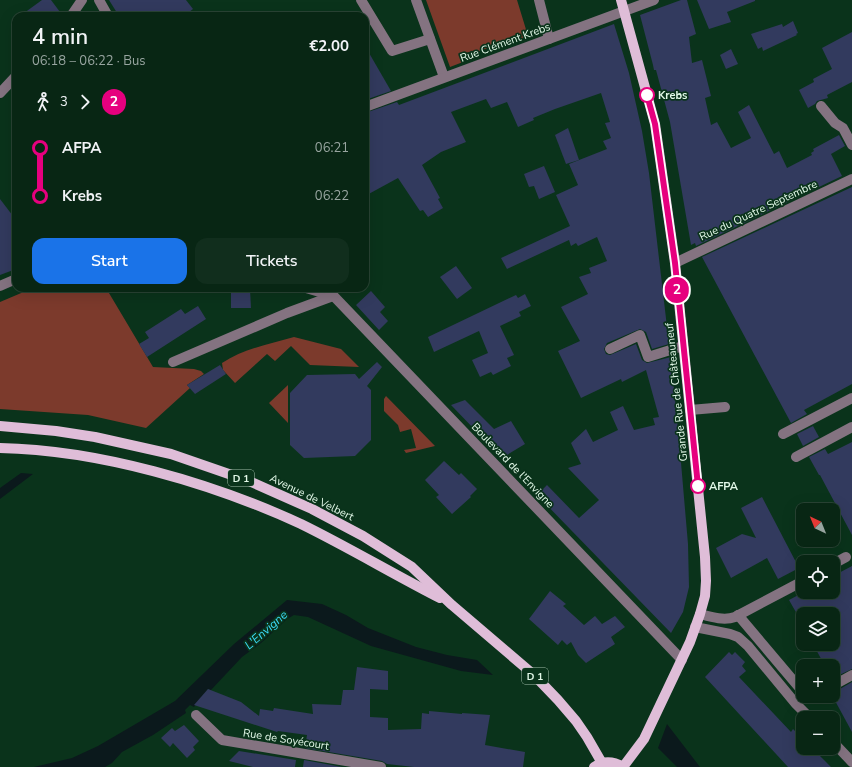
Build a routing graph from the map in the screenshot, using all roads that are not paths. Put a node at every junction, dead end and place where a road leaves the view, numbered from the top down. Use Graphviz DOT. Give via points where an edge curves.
graph roads {
  1 [pos="82,0"];
  2 [pos="98,0"];
  3 [pos="361,0"];
  4 [pos="416,0"];
  5 [pos="539,0"];
  6 [pos="622,0"];
  7 [pos="654,0"];
  8 [pos="625,11"];
  9 [pos="74,12"];
  10 [pos="106,12"];
  11 [pos="368,12"];
  12 [pos="369,13"];
  13 [pos="430,39"];
  14 [pos="549,39"];
  15 [pos="444,77"];
  16 [pos="12,80"];
  17 [pos="0,93"];
  18 [pos="369,105"];
  19 [pos="821,106"];
  20 [pos="852,146"];
  21 [pos="852,179"];
  22 [pos="675,263"];
  23 [pos="12,281"];
  24 [pos="0,286"];
  25 [pos="329,292"];
  26 [pos="683,346"];
  27 [pos="610,349"];
  28 [pos="174,362"];
  29 [pos="852,398"];
  30 [pos="724,407"];
  31 [pos="690,410"];
  32 [pos="0,426"];
  33 [pos="852,427"];
  34 [pos="783,434"];
  35 [pos="0,448"];
  36 [pos="796,457"];
  37 [pos="846,557"];
  38 [pos="840,560"];
  39 [pos="796,584"];
  40 [pos="452,604"];
  41 [pos="700,614"];
  42 [pos="738,616"];
  43 [pos="695,627"];
  44 [pos="682,660"];
  45 [pos="852,675"];
  46 [pos="840,682"];
  47 [pos="796,684"];
  48 [pos="803,711"];
  49 [pos="196,715"];
  50 [pos="840,749"];
  51 [pos="852,762"];
  52 [pos="598,765"];
  53 [pos="381,767"];
  54 [pos="623,767"];
  1 -- 9 [label="street"];
  2 -- 10 [label="street"];
  3 -- 11 [label="street"];
  4 -- 13 [label="street"];
  5 -- 14 [label="street"];
  6 -- 8 [label="main road, Grande Rue de Châteauneuf"];
  7 -- 8 [label="street, Rue Clément Krebs"];
  8 -- 14 [label="street, Rue Clément Krebs"];
  8 -- 22 [label="main road, Grande Rue de Châteauneuf" via="655,124"];
  12 -- 13 [label="street" via="392,51"];
  13 -- 15 [label="street"];
  14 -- 15 [label="street, Rue Clément Krebs"];
  15 -- 18 [label="street, Rue Clément Krebs"];
  16 -- 17 [label="street"];
  19 -- 20 [label="street" via="835,123 843,128"];
  21 -- 22 [label="street, Rue du Quatre Septembre"];
  22 -- 26 [label="main road, Grande Rue de Châteauneuf"];
  23 -- 24 [label="street"];
  25 -- 28 [label="street"];
  25 -- 44 [label="street, Boulevard de l'Envigne"];
  26 -- 27 [label="street" via="648,357 640,335"];
  26 -- 31 [label="main road, Grande Rue de Châteauneuf"];
  29 -- 34 [label="street"];
  30 -- 31 [label="street"];
  31 -- 41 [label="main road, Grande Rue de Châteauneuf" via="706,557 705,596"];
  32 -- 40 [label="main road, Avenue de Velbert / D 1" via="95,437 164,452 249,481 312,509 363,536 412,567"];
  33 -- 36 [label="street"];
  35 -- 40 [label="main road, Avenue de Velbert / D 1" via="53,452 130,465 241,499 300,524"];
  37 -- 38 [label="street"];
  39 -- 42 [label="street"];
  40 -- 52 [label="main road, Avenue de Velbert / D 1" via="558,700 579,726"];
  41 -- 42 [label="street" via="730,619"];
  41 -- 43 [label="main road, Grande Rue de Châteauneuf"];
  42 -- 47 [label="street"];
  43 -- 44 [label="main road, Grande Rue de Châteauneuf"];
  43 -- 48 [label="street" via="738,637"];
  44 -- 54 [label="main road, Grande Rue de Châteauneuf" via="644,739"];
  45 -- 46 [label="street"];
  49 -- 53 [label="street, Rue de Soyécourt" via="222,740"];
  50 -- 51 [label="street"];
  52 -- 54 [label="main road" via="609,762"];
}
